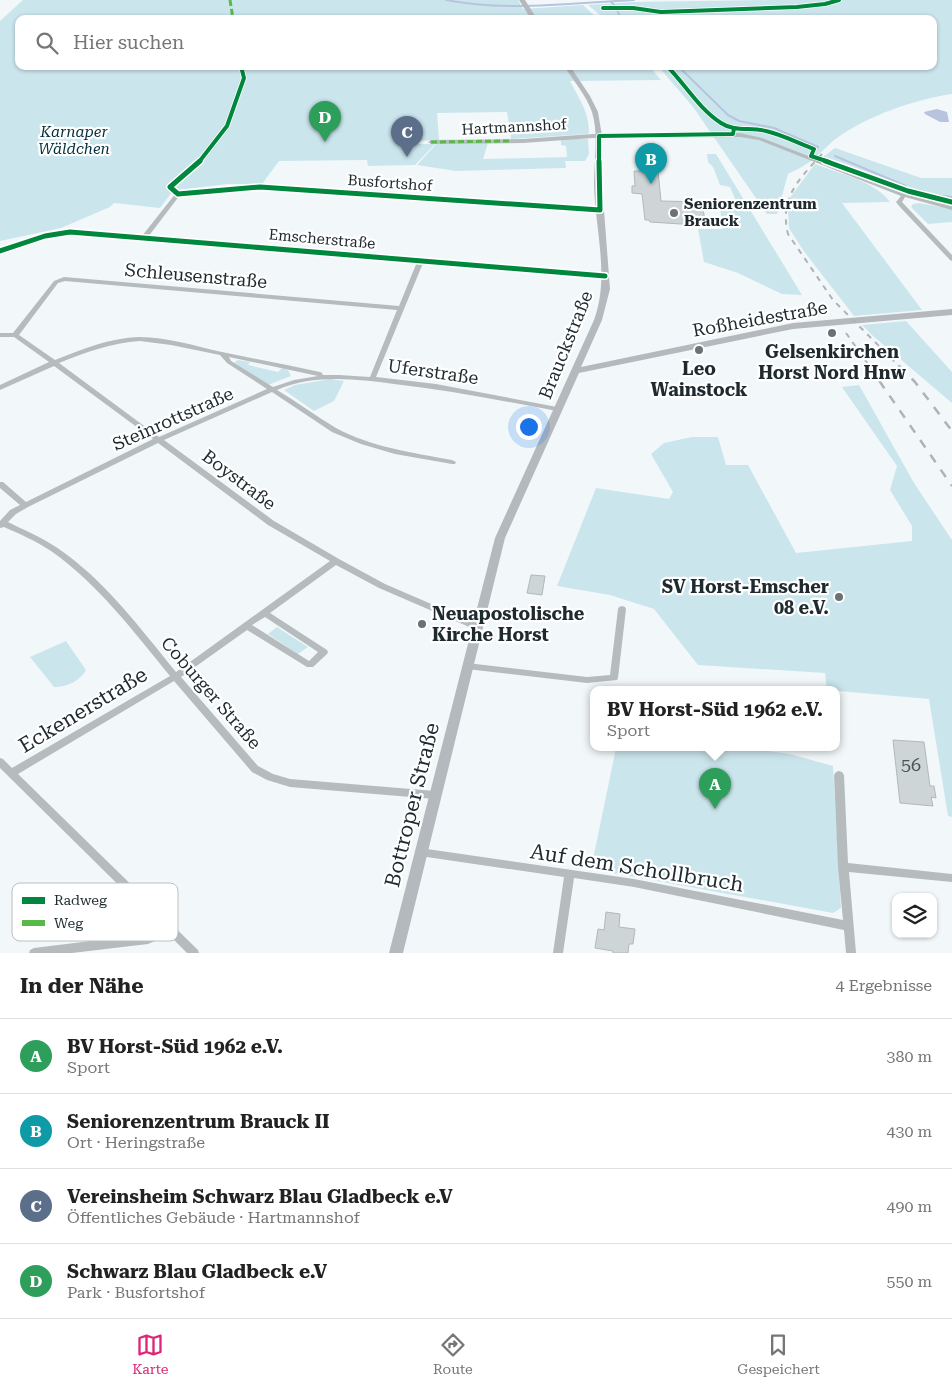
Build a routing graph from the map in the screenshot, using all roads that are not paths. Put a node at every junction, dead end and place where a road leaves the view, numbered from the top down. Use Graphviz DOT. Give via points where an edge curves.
graph roads {
  1 [pos="523,1"];
  2 [pos="531,15"];
  3 [pos="570,70"];
  4 [pos="599,136"];
  5 [pos="431,142"];
  6 [pos="904,195"];
  7 [pos="952,208"];
  8 [pos="600,210"];
  9 [pos="144,238"];
  10 [pos="0,251"];
  11 [pos="952,259"];
  12 [pos="420,260"];
  13 [pos="605,276"];
  14 [pos="401,308"];
  15 [pos="952,312"];
  16 [pos="0,335"];
  17 [pos="15,335"];
  18 [pos="222,354"];
  19 [pos="56,364"];
  20 [pos="575,372"];
  21 [pos="330,376"];
  22 [pos="372,379"];
  23 [pos="0,388"];
  24 [pos="272,390"];
  25 [pos="557,409"];
  26 [pos="160,439"];
  27 [pos="452,462"];
  28 [pos="0,484"];
  29 [pos="24,505"];
  30 [pos="1,525"];
  31 [pos="498,543"];
  32 [pos="336,562"];
  33 [pos="622,608"];
  34 [pos="265,613"];
  35 [pos="247,626"];
  36 [pos="477,627"];
  37 [pos="467,666"];
  38 [pos="175,676"];
  39 [pos="0,762"];
  40 [pos="12,773"];
  41 [pos="839,775"];
  42 [pos="435,795"];
  43 [pos="420,852"];
  44 [pos="843,866"];
  45 [pos="569,875"];
  46 [pos="952,878"];
  47 [pos="123,883"];
  48 [pos="848,926"];
  49 [pos="178,938"];
  50 [pos="132,941"];
  51 [pos="34,953"];
  52 [pos="194,953"];
  53 [pos="396,953"];
  54 [pos="558,953"];
  55 [pos="851,953"];
  1 -- 2 [label="main road"];
  3 -- 4 [label="main road, Brauckstraße" via="596,112"];
  4 -- 5 [label="street, Hartmannshof"];
  4 -- 6 [label="street, Hartmannshof" via="747,136"];
  4 -- 8 [label="main road, Brauckstraße"];
  6 -- 7 [label="street, Hartmannshof"];
  6 -- 11 [label="street" via="899,202"];
  8 -- 9 [label="street, Busfortshof" via="284,188 234,188 178,194"];
  8 -- 13 [label="main road, Brauckstraße"];
  9 -- 10 [label="street, Emscherstraße" via="62,232"];
  9 -- 12 [label="street, Emscherstraße"];
  12 -- 13 [label="street, Emscherstraße"];
  12 -- 14 [label="street, Uferstraße"];
  13 -- 20 [label="main road, Brauckstraße" via="606,296 602,309"];
  14 -- 17 [label="street, Schleusenstraße" via="64,279 56,282"];
  14 -- 22 [label="street, Uferstraße"];
  15 -- 20 [label="main road, Roßheidestraße" via="779,328"];
  16 -- 17 [label="street"];
  17 -- 19 [label="street, Boystraße"];
  18 -- 19 [label="street" via="138,339 100,345"];
  18 -- 21 [label="street"];
  18 -- 24 [label="street"];
  19 -- 23 [label="street"];
  19 -- 26 [label="street, Boystraße"];
  20 -- 25 [label="main road, Brauckstraße"];
  21 -- 22 [label="street, Steinrottstraße"];
  21 -- 24 [label="street, Steinrottstraße" via="305,378"];
  22 -- 25 [label="street, Uferstraße" via="436,386"];
  24 -- 26 [label="street, Steinrottstraße"];
  24 -- 27 [label="street" via="335,430 364,442 396,452"];
  25 -- 31 [label="main road, Brauckstraße"];
  26 -- 29 [label="street, Steinrottstraße"];
  26 -- 32 [label="street, Boystraße" via="258,514"];
  28 -- 29 [label="street"];
  29 -- 30 [label="street, Steinrottstraße" via="12,512"];
  30 -- 38 [label="street, Coburger Straße" via="18,528 83,572"];
  31 -- 36 [label="main road, Bottroper Straße"];
  32 -- 34 [label="street, Eckenerstraße"];
  32 -- 36 [label="street, Boystraße" via="382,586"];
  33 -- 37 [label="street" via="614,678 587,680"];
  34 -- 35 [label="street, Eckenerstraße"];
  34 -- 35 [label="street" via="324,652 310,665"];
  35 -- 38 [label="street, Eckenerstraße"];
  36 -- 37 [label="main road, Bottroper Straße"];
  37 -- 42 [label="main road, Bottroper Straße"];
  38 -- 40 [label="street, Eckenerstraße"];
  38 -- 42 [label="street, Coburger Straße" via="255,769 270,777 290,783"];
  39 -- 40 [label="street"];
  40 -- 47 [label="street"];
  41 -- 44 [label="street"];
  42 -- 43 [label="main road, Bottroper Straße"];
  43 -- 45 [label="street, Auf dem Schollbruch"];
  43 -- 53 [label="main road, Bottroper Straße"];
  44 -- 46 [label="street"];
  44 -- 48 [label="street"];
  45 -- 48 [label="street, Auf dem Schollbruch" via="634,883"];
  45 -- 54 [label="street"];
  48 -- 55 [label="street"];
  49 -- 52 [label="street"];
  50 -- 51 [label="street"];
}
